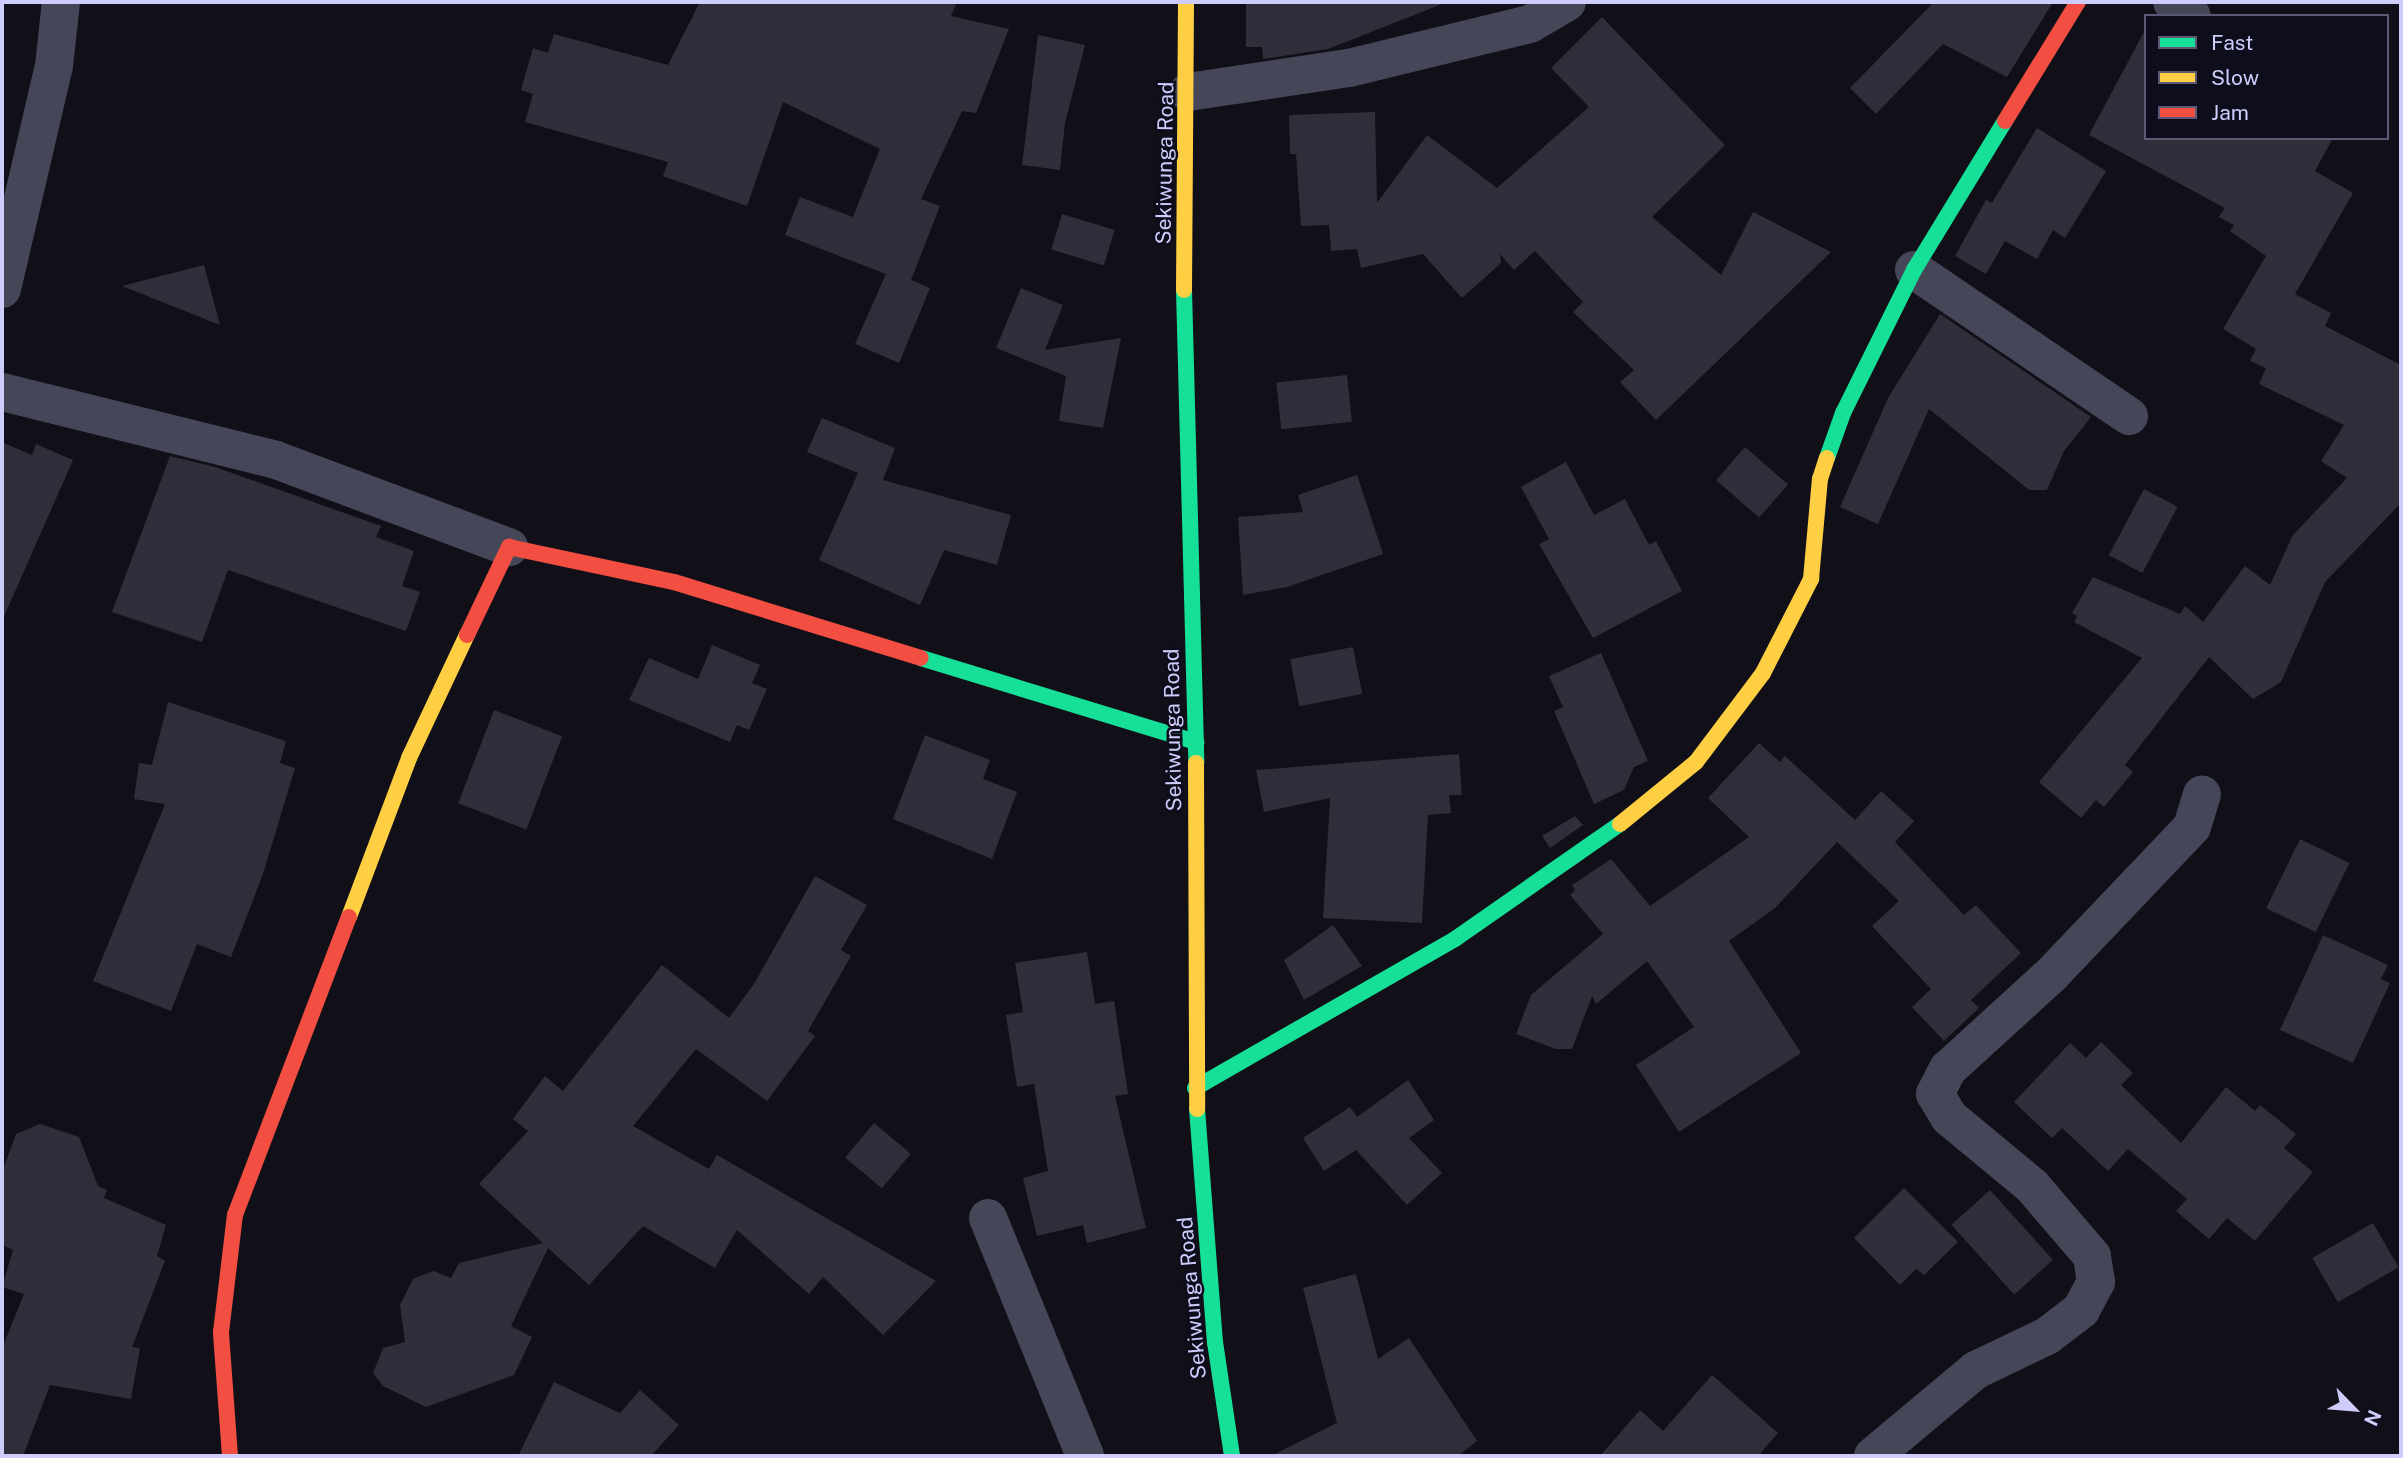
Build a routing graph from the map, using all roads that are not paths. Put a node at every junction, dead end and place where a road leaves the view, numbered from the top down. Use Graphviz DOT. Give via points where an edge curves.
graph roads {
  1 [pos="61,2"];
  2 [pos="1186,2"];
  3 [pos="1567,2"];
  4 [pos="2078,2"];
  5 [pos="2172,2"];
  6 [pos="2189,14"];
  7 [pos="1188,92"];
  8 [pos="1914,270"];
  9 [pos="2,289"];
  10 [pos="2,392"];
  11 [pos="2129,416"];
  12 [pos="509,547"];
  13 [pos="1196,742"];
  14 [pos="2202,794"];
  15 [pos="1195,1088"];
  16 [pos="988,1218"];
  17 [pos="230,1456"];
  18 [pos="1085,1456"];
  19 [pos="1232,1456"];
  20 [pos="1873,1456"];
  1 -- 9 [label="street" via="54,66"];
  2 -- 7 [label="street, Sekiwunga Road"];
  3 -- 7 [label="street" via="1531,24 1375,62"];
  4 -- 8 [label="street"];
  5 -- 6 [label="street"];
  7 -- 13 [label="street, Sekiwunga Road" via="1185,465"];
  8 -- 11 [label="street"];
  8 -- 15 [label="street" via="1843,413 1820,479 1811,579 1763,673 1696,762 1607,835 1455,939"];
  10 -- 12 [label="street" via="276,460"];
  12 -- 13 [label="street" via="674,582"];
  12 -- 17 [label="street" via="409,758 235,1215 221,1332"];
  13 -- 15 [label="street, Sekiwunga Road"];
  14 -- 20 [label="street" via="2192,827 2052,974 1948,1069 1935,1094 1949,1117 2032,1186 2092,1256 2096,1282 2081,1310 2047,1336 1976,1370"];
  15 -- 19 [label="street, Sekiwunga Road" via="1215,1342"];
  16 -- 18 [label="street"];
}
